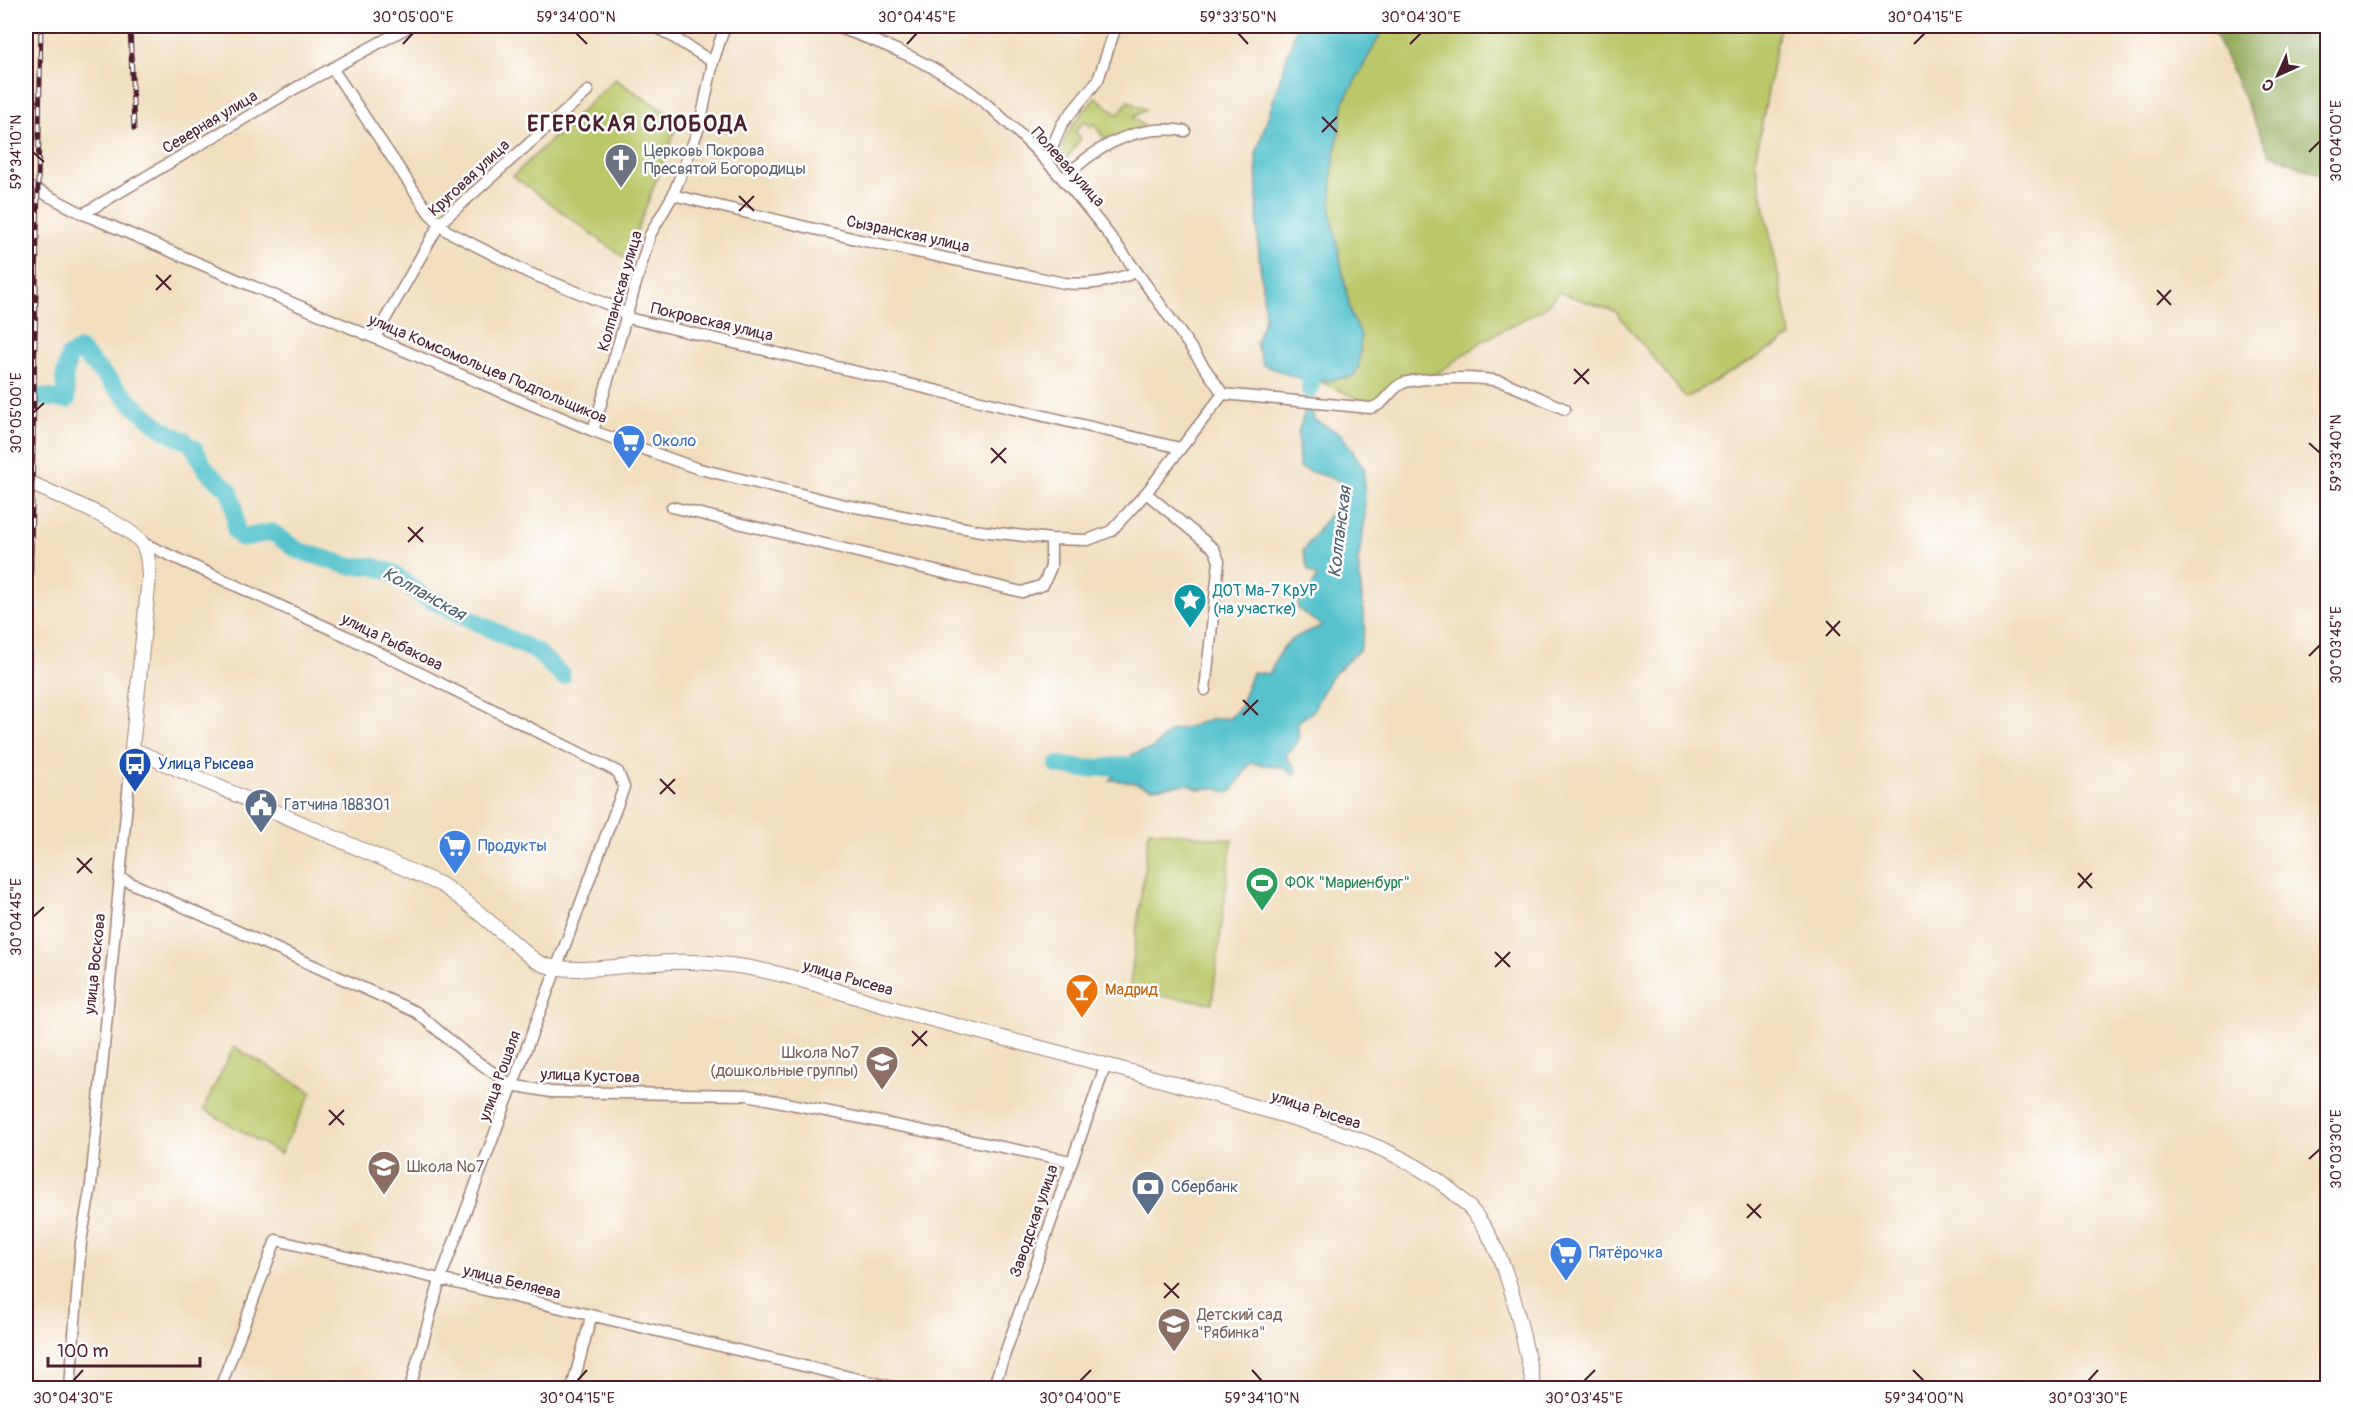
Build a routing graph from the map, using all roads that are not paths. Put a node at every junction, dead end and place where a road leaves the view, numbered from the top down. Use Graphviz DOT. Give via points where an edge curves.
graph roads {
  1 [pos="410,26"];
  2 [pos="655,26"];
  3 [pos="725,26"];
  4 [pos="834,26"];
  5 [pos="1116,26"];
  6 [pos="713,62"];
  7 [pos="332,68"];
  8 [pos="588,91"];
  9 [pos="1185,131"];
  10 [pos="1046,161"];
  11 [pos="1063,179"];
  12 [pos="26,186"];
  13 [pos="673,195"];
  14 [pos="83,214"];
  15 [pos="440,223"];
  16 [pos="1137,272"];
  17 [pos="628,318"];
  18 [pos="375,337"];
  19 [pos="1223,394"];
  20 [pos="1565,409"];
  21 [pos="593,431"];
  22 [pos="1180,448"];
  23 [pos="26,481"];
  24 [pos="1146,494"];
  25 [pos="672,507"];
  26 [pos="1051,539"];
  27 [pos="154,554"];
  28 [pos="1204,690"];
  29 [pos="132,749"];
  30 [pos="622,777"];
  31 [pos="120,878"];
  32 [pos="558,969"];
  33 [pos="1106,1064"];
  34 [pos="511,1085"];
  35 [pos="1071,1161"];
  36 [pos="440,1280"];
  37 [pos="591,1317"];
  38 [pos="70,1389"];
  39 [pos="220,1389"];
  40 [pos="410,1389"];
  41 [pos="572,1389"];
  42 [pos="896,1389"];
  43 [pos="993,1389"];
  44 [pos="1534,1389"];
  1 -- 7 [label="street, Северная улица"];
  2 -- 6 [label="street"];
  3 -- 6 [label="street, Колпанская улица"];
  4 -- 10 [label="street, Полевая улица" via="886,43 935,70 982,101"];
  5 -- 10 [label="street" via="1098,80 1062,124"];
  6 -- 13 [label="street, Колпанская улица" via="700,125"];
  7 -- 14 [label="street, Северная улица"];
  7 -- 15 [label="street, Покровская улица" via="429,213"];
  8 -- 15 [label="street, Круговая улица"];
  9 -- 11 [label="street" via="1133,133 1103,145"];
  10 -- 11 [label="street, Полевая улица"];
  11 -- 16 [label="street, Полевая улица"];
  12 -- 14 [label="street"];
  13 -- 16 [label="street, Сызранская улица" via="1064,283 1107,283"];
  13 -- 17 [label="street, Колпанская улица" via="650,234"];
  14 -- 18 [label="street, улица Комсомольцев Подпольщиков"];
  15 -- 17 [label="street, Покровская улица" via="447,231 529,273 617,308"];
  15 -- 18 [label="street, Круговая улица"];
  16 -- 19 [label="street, Полевая улица"];
  17 -- 21 [label="street, Колпанская улица"];
  17 -- 22 [label="street, Покровская улица"];
  18 -- 21 [label="street, улица Комсомольцев Подпольщиков"];
  19 -- 20 [label="street" via="1370,408 1400,384 1447,378 1502,382"];
  19 -- 22 [label="street, улица Комсомольцев Подпольщиков"];
  21 -- 26 [label="street, улица Комсомольцев Подпольщиков" via="696,468 845,505 981,531"];
  22 -- 24 [label="street, улица Комсомольцев Подпольщиков"];
  23 -- 27 [label="main road, улица Воскова" via="117,524"];
  24 -- 26 [label="street, улица Комсомольцев Подпольщиков" via="1111,531 1088,540"];
  24 -- 28 [label="street" via="1214,549 1219,561"];
  25 -- 26 [label="street" via="1023,592 1043,585 1050,567"];
  27 -- 29 [label="main road, улица Воскова"];
  27 -- 30 [label="street, улица Рыбакова" via="358,642"];
  29 -- 31 [label="street, улица Воскова"];
  29 -- 32 [label="main road, улица Рысева" via="440,884 461,897 538,963"];
  30 -- 32 [label="street, улица Рошаля" via="624,787"];
  31 -- 34 [label="street, улица Кустова" via="416,1012"];
  31 -- 38 [label="street, улица Воскова" via="91,1185 81,1242"];
  32 -- 33 [label="main road, улица Рысева" via="675,962 733,965"];
  32 -- 34 [label="street, улица Рошаля"];
  33 -- 35 [label="street, Заводская улица"];
  33 -- 44 [label="main road, улица Рысева" via="1331,1131 1387,1151 1426,1173 1470,1208 1481,1223 1514,1304"];
  34 -- 35 [label="street, улица Кустова" via="551,1092 747,1095"];
  34 -- 36 [label="street, улица Рошаля"];
  35 -- 43 [label="street, Заводская улица"];
  36 -- 37 [label="street, улица Беляева"];
  36 -- 39 [label="street, улица Беляева" via="276,1240"];
  36 -- 40 [label="street, улица Рошаля"];
  37 -- 41 [label="street"];
  37 -- 42 [label="street, улица Беляева"];
}
